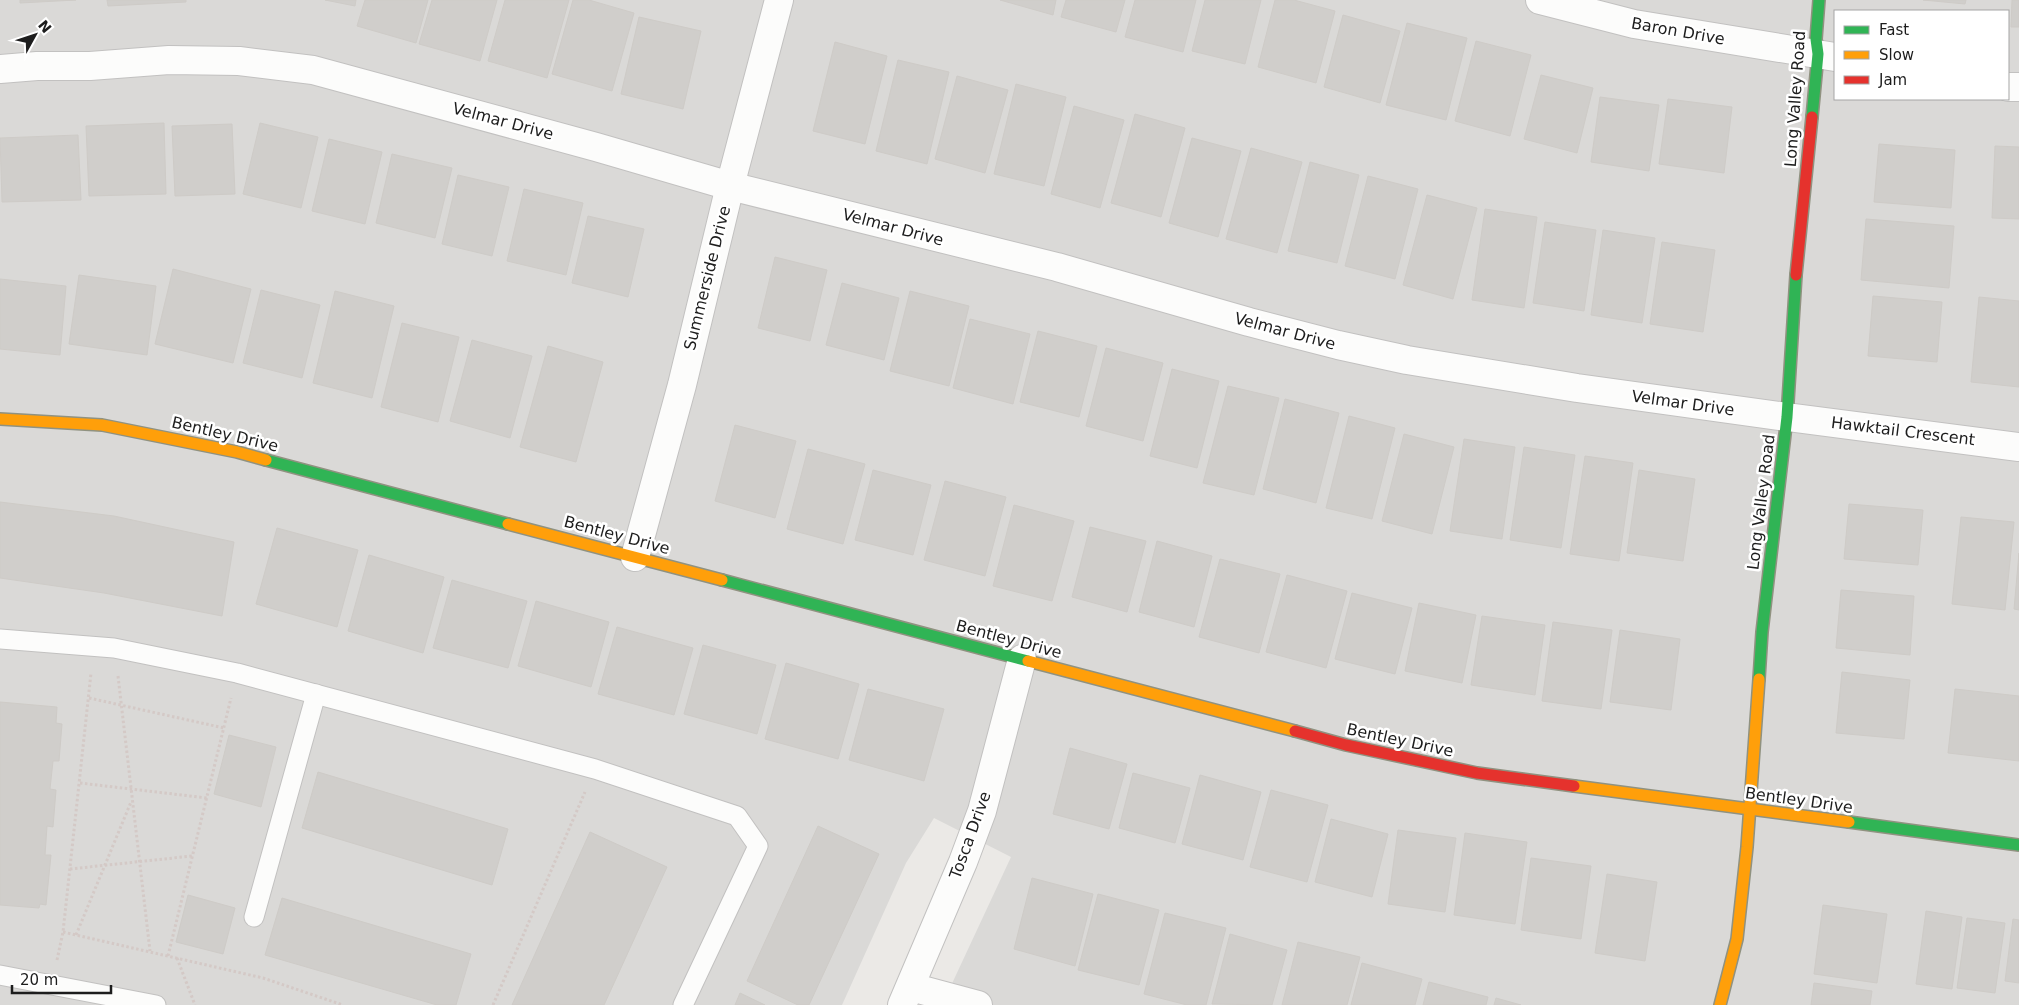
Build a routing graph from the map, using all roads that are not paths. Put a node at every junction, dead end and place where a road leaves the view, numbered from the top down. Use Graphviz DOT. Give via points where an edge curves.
graph roads {
  1 [pos="780,0"];
  2 [pos="1540,0"];
  3 [pos="1818,0"];
  4 [pos="1827,56"];
  5 [pos="0,69"];
  6 [pos="730,186"];
  7 [pos="1787,417"];
  8 [pos="0,419"];
  9 [pos="2019,447"];
  10 [pos="635,557"];
  11 [pos="0,640"];
  12 [pos="1022,659"];
  13 [pos="316,694"];
  14 [pos="1749,809"];
  15 [pos="2019,845"];
  16 [pos="254,917"];
  17 [pos="0,975"];
  18 [pos="906,996"];
  19 [pos="156,1005"];
  20 [pos="683,1005"];
  21 [pos="978,1005"];
  22 [pos="1720,1005"];
  1 -- 6 [label="street, Summerside Drive"];
  2 -- 4 [label="street, Baron Drive" via="1634,24"];
  3 -- 4 [label="street, Long Valley Road" via="1816,39"];
  4 -- 7 [label="street, Long Valley Road" via="1797,259"];
  5 -- 6 [label="street, Velmar Drive" via="213,60 313,70"];
  6 -- 7 [label="street, Velmar Drive" via="1057,267 1338,346 1511,377"];
  6 -- 10 [label="street, Summerside Drive" via="682,385"];
  7 -- 9 [label="street, Hawktail Crescent"];
  7 -- 14 [label="street, Long Valley Road" via="1762,632"];
  8 -- 10 [label="street, Bentley Drive" via="102,425 237,452"];
  10 -- 12 [label="street, Bentley Drive"];
  11 -- 13 [label="lane" via="114,648 237,673"];
  12 -- 14 [label="street, Bentley Drive" via="1346,746 1477,773"];
  12 -- 18 [label="street, Tosca Drive" via="982,811"];
  13 -- 16 [label="lane"];
  13 -- 20 [label="lane" via="595,769 737,816 758,846"];
  14 -- 15 [label="street, Bentley Drive"];
  14 -- 22 [label="street, Long Valley Road" via="1737,939"];
  17 -- 19 [label="lane"];
  18 -- 21 [label="street"];
}
